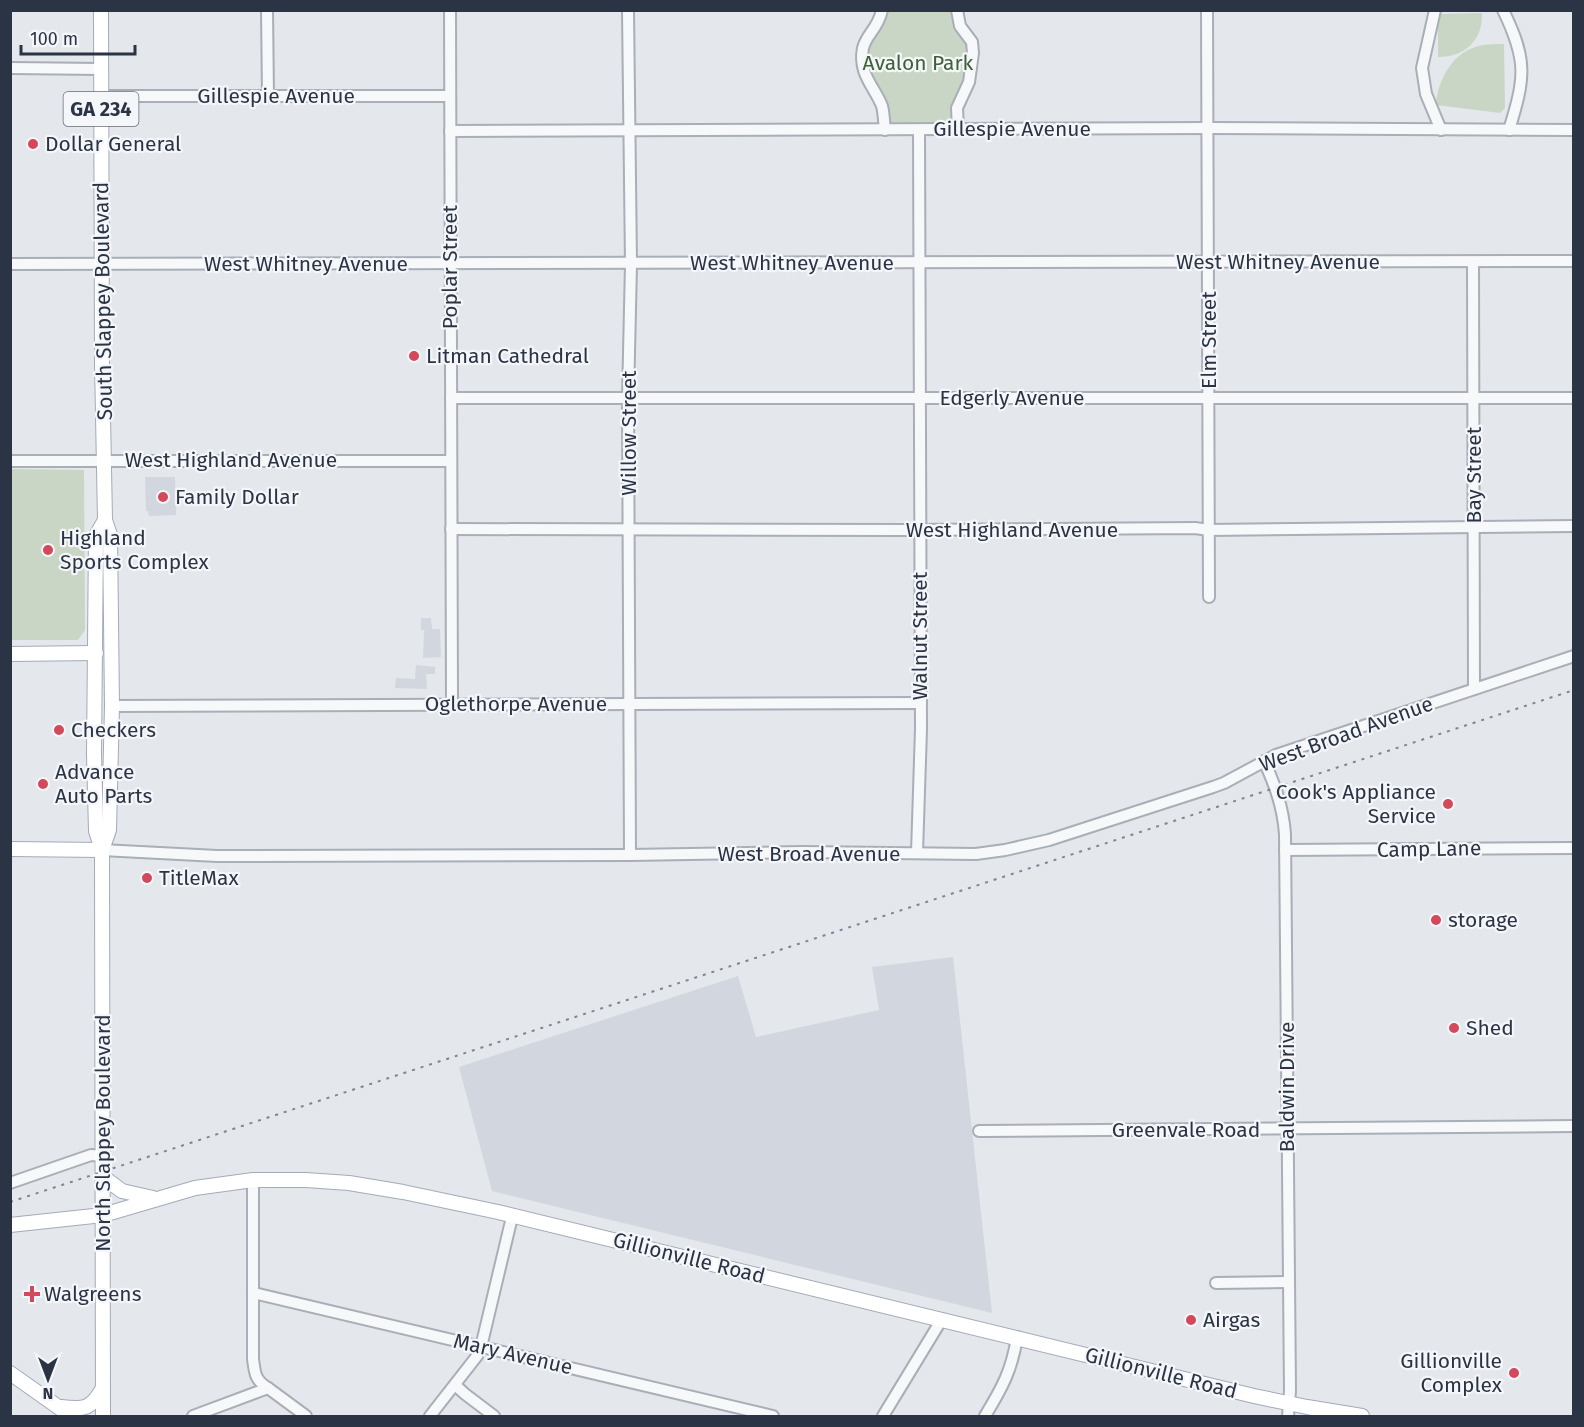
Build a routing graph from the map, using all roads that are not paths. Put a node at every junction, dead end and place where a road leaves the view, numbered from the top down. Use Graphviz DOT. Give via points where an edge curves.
graph roads {
  1 [pos="101,10"];
  2 [pos="267,10"];
  3 [pos="450,10"];
  4 [pos="628,10"];
  5 [pos="882,10"];
  6 [pos="957,10"];
  7 [pos="1207,10"];
  8 [pos="1435,10"];
  9 [pos="1503,10"];
  10 [pos="10,68"];
  11 [pos="101,69"];
  12 [pos="101,96"];
  13 [pos="268,96"];
  14 [pos="450,96"];
  15 [pos="1208,128"];
  16 [pos="628,130"];
  17 [pos="885,130"];
  18 [pos="919,130"];
  19 [pos="958,130"];
  20 [pos="1441,130"];
  21 [pos="1509,130"];
  22 [pos="1574,130"];
  23 [pos="450,131"];
  24 [pos="1574,261"];
  25 [pos="1473,262"];
  26 [pos="919,263"];
  27 [pos="1208,263"];
  28 [pos="10,264"];
  29 [pos="102,264"];
  30 [pos="450,264"];
  31 [pos="631,264"];
  32 [pos="451,398"];
  33 [pos="628,398"];
  34 [pos="919,398"];
  35 [pos="1209,398"];
  36 [pos="1474,398"];
  37 [pos="1574,398"];
  38 [pos="104,460"];
  39 [pos="10,461"];
  40 [pos="451,461"];
  41 [pos="105,520"];
  42 [pos="1474,526"];
  43 [pos="1574,526"];
  44 [pos="920,529"];
  45 [pos="451,530"];
  46 [pos="629,530"];
  47 [pos="1209,530"];
  48 [pos="1209,597"];
  49 [pos="111,628"];
  50 [pos="96,653"];
  51 [pos="10,654"];
  52 [pos="1574,656"];
  53 [pos="112,677"];
  54 [pos="1474,689"];
  55 [pos="630,703"];
  56 [pos="921,703"];
  57 [pos="452,704"];
  58 [pos="112,706"];
  59 [pos="1264,761"];
  60 [pos="1574,848"];
  61 [pos="10,849"];
  62 [pos="102,850"];
  63 [pos="1285,850"];
  64 [pos="917,853"];
  65 [pos="630,855"];
  66 [pos="1574,1126"];
  67 [pos="1287,1128"];
  68 [pos="979,1131"];
  69 [pos="104,1156"];
  70 [pos="104,1177"];
  71 [pos="253,1180"];
  72 [pos="10,1183"];
  73 [pos="155,1199"];
  74 [pos="103,1215"];
  75 [pos="512,1216"];
  76 [pos="10,1225"];
  77 [pos="1288,1282"];
  78 [pos="1216,1283"];
  79 [pos="254,1293"];
  80 [pos="942,1319"];
  81 [pos="1017,1337"];
  82 [pos="481,1347"];
  83 [pos="10,1373"];
  84 [pos="455,1385"];
  85 [pos="103,1388"];
  86 [pos="268,1388"];
  87 [pos="57,1407"];
  88 [pos="1289,1410"];
  89 [pos="71,1416"];
  90 [pos="103,1416"];
  91 [pos="193,1416"];
  92 [pos="306,1416"];
  93 [pos="430,1416"];
  94 [pos="494,1416"];
  95 [pos="773,1416"];
  96 [pos="883,1416"];
  97 [pos="985,1416"];
  98 [pos="1362,1416"];
  1 -- 11 [label="main road, South Slappey Boulevard / GA 234"];
  2 -- 13 [label="street"];
  3 -- 14 [label="street, Poplar Street"];
  4 -- 16 [label="street, Willow Street"];
  5 -- 17 [label="street" via="878,26 865,43 862,60 867,82 883,108"];
  6 -- 19 [label="street" via="960,26 972,42 973,54 969,82 957,108"];
  7 -- 15 [label="street, Elm Street"];
  8 -- 20 [label="street" via="1422,68 1426,94"];
  9 -- 21 [label="street" via="1522,58 1519,97"];
  10 -- 11 [label="street"];
  11 -- 12 [label="main road, South Slappey Boulevard / GA 234"];
  12 -- 13 [label="street, Gillespie Avenue"];
  12 -- 29 [label="main road, South Slappey Boulevard / GA 234"];
  13 -- 14 [label="street, Gillespie Avenue"];
  14 -- 23 [label="street, Poplar Street"];
  15 -- 19 [label="street, Gillespie Avenue"];
  15 -- 20 [label="street, Gillespie Avenue"];
  15 -- 27 [label="street, Elm Street"];
  16 -- 17 [label="street, Gillespie Avenue"];
  16 -- 23 [label="street, Gillespie Avenue"];
  16 -- 31 [label="street, Willow Street"];
  17 -- 18 [label="street, Gillespie Avenue"];
  18 -- 19 [label="street, Gillespie Avenue"];
  18 -- 26 [label="street, Walnut Street"];
  20 -- 21 [label="street, Gillespie Avenue"];
  21 -- 22 [label="street, Gillespie Avenue"];
  23 -- 30 [label="street, Poplar Street"];
  24 -- 25 [label="street, West Whitney Avenue"];
  25 -- 27 [label="street, West Whitney Avenue"];
  25 -- 36 [label="street, Bay Street"];
  26 -- 27 [label="street, West Whitney Avenue"];
  26 -- 31 [label="street, West Whitney Avenue"];
  26 -- 34 [label="street, Walnut Street"];
  27 -- 35 [label="street, Elm Street"];
  28 -- 29 [label="street, West Whitney Avenue"];
  29 -- 30 [label="street, West Whitney Avenue"];
  29 -- 38 [label="main road, South Slappey Boulevard / GA 234"];
  30 -- 31 [label="street, West Whitney Avenue"];
  30 -- 32 [label="street, Poplar Street"];
  31 -- 33 [label="street, Willow Street"];
  32 -- 33 [label="street, Edgerly Avenue"];
  32 -- 40 [label="street, Poplar Street"];
  33 -- 34 [label="street, Edgerly Avenue"];
  33 -- 46 [label="street, Willow Street"];
  34 -- 35 [label="street, Edgerly Avenue"];
  34 -- 44 [label="street, Walnut Street"];
  35 -- 36 [label="street, Edgerly Avenue"];
  35 -- 47 [label="street, Elm Street"];
  36 -- 37 [label="street, Edgerly Avenue"];
  36 -- 42 [label="street, Bay Street"];
  38 -- 39 [label="street, West Highland Avenue"];
  38 -- 40 [label="street, West Highland Avenue"];
  38 -- 41 [label="main road, South Slappey Boulevard / GA 234"];
  40 -- 45 [label="street, Poplar Street"];
  41 -- 49 [label="main road, South Slappey Boulevard / GA 234" via="110,536"];
  41 -- 50 [label="main road, South Slappey Boulevard / GA 234" via="96,536"];
  42 -- 43 [label="street, West Highland Avenue"];
  42 -- 47 [label="street, West Highland Avenue"];
  42 -- 54 [label="street, Bay Street"];
  44 -- 46 [label="street, West Highland Avenue"];
  44 -- 47 [label="street, West Highland Avenue"];
  44 -- 56 [label="street, Walnut Street"];
  45 -- 46 [label="street, West Highland Avenue"];
  45 -- 57 [label="street, Poplar Street"];
  46 -- 55 [label="street, Willow Street"];
  47 -- 48 [label="street, Elm Street"];
  49 -- 50 [label="main road"];
  49 -- 53 [label="main road, South Slappey Boulevard / GA 234"];
  50 -- 51 [label="main road"];
  50 -- 53 [label="main road"];
  50 -- 62 [label="main road, North Slappey Boulevard" via="96,831"];
  52 -- 54 [label="street, West Broad Avenue"];
  53 -- 58 [label="main road, North Slappey Boulevard"];
  54 -- 59 [label="street, West Broad Avenue"];
  55 -- 56 [label="street, Oglethorpe Avenue"];
  55 -- 57 [label="street, Oglethorpe Avenue"];
  55 -- 65 [label="street, Willow Street"];
  56 -- 64 [label="street, Walnut Street"];
  57 -- 58 [label="street, Oglethorpe Avenue"];
  58 -- 62 [label="main road, North Slappey Boulevard" via="109,830"];
  59 -- 63 [label="street, Baldwin Drive" via="1281,805"];
  59 -- 64 [label="street, West Broad Avenue" via="1224,783 1049,840 976,854"];
  60 -- 63 [label="street, Camp Lane"];
  61 -- 62 [label="main road, West Broad Avenue"];
  62 -- 65 [label="street, West Broad Avenue" via="217,856"];
  62 -- 69 [label="main road, North Slappey Boulevard"];
  63 -- 67 [label="street, Baldwin Drive"];
  64 -- 65 [label="street, West Broad Avenue"];
  66 -- 67 [label="street, Greenvale Road"];
  67 -- 68 [label="street, Greenvale Road"];
  67 -- 77 [label="street, Baldwin Drive"];
  69 -- 70 [label="main road, North Slappey Boulevard"];
  69 -- 72 [label="street" via="91,1155"];
  70 -- 73 [label="main road" via="122,1191"];
  70 -- 74 [label="main road, North Slappey Boulevard"];
  71 -- 73 [label="main road, Gillionville Road" via="195,1188"];
  71 -- 75 [label="main road, Gillionville Road" via="349,1183"];
  71 -- 79 [label="street"];
  73 -- 74 [label="main road, Gillionville Road"];
  74 -- 76 [label="main road, Gillionville Road"];
  74 -- 85 [label="main road, North Slappey Boulevard"];
  75 -- 80 [label="main road, Gillionville Road"];
  75 -- 82 [label="street"];
  77 -- 78 [label="street"];
  77 -- 88 [label="street, Baldwin Drive"];
  79 -- 82 [label="street, Mary Avenue"];
  79 -- 86 [label="street" via="255,1373 259,1383"];
  80 -- 81 [label="main road, Gillionville Road"];
  80 -- 96 [label="street"];
  81 -- 88 [label="main road, Gillionville Road"];
  81 -- 97 [label="street" via="1014,1361"];
  82 -- 84 [label="street"];
  82 -- 95 [label="street, Mary Avenue"];
  83 -- 87 [label="main road"];
  84 -- 93 [label="street"];
  84 -- 94 [label="street"];
  85 -- 87 [label="main road" via="85,1408"];
  85 -- 90 [label="main road, North Slappey Boulevard"];
  86 -- 91 [label="street"];
  86 -- 92 [label="street"];
  87 -- 89 [label="main road"];
  88 -- 98 [label="main road, Gillionville Road"];
}
